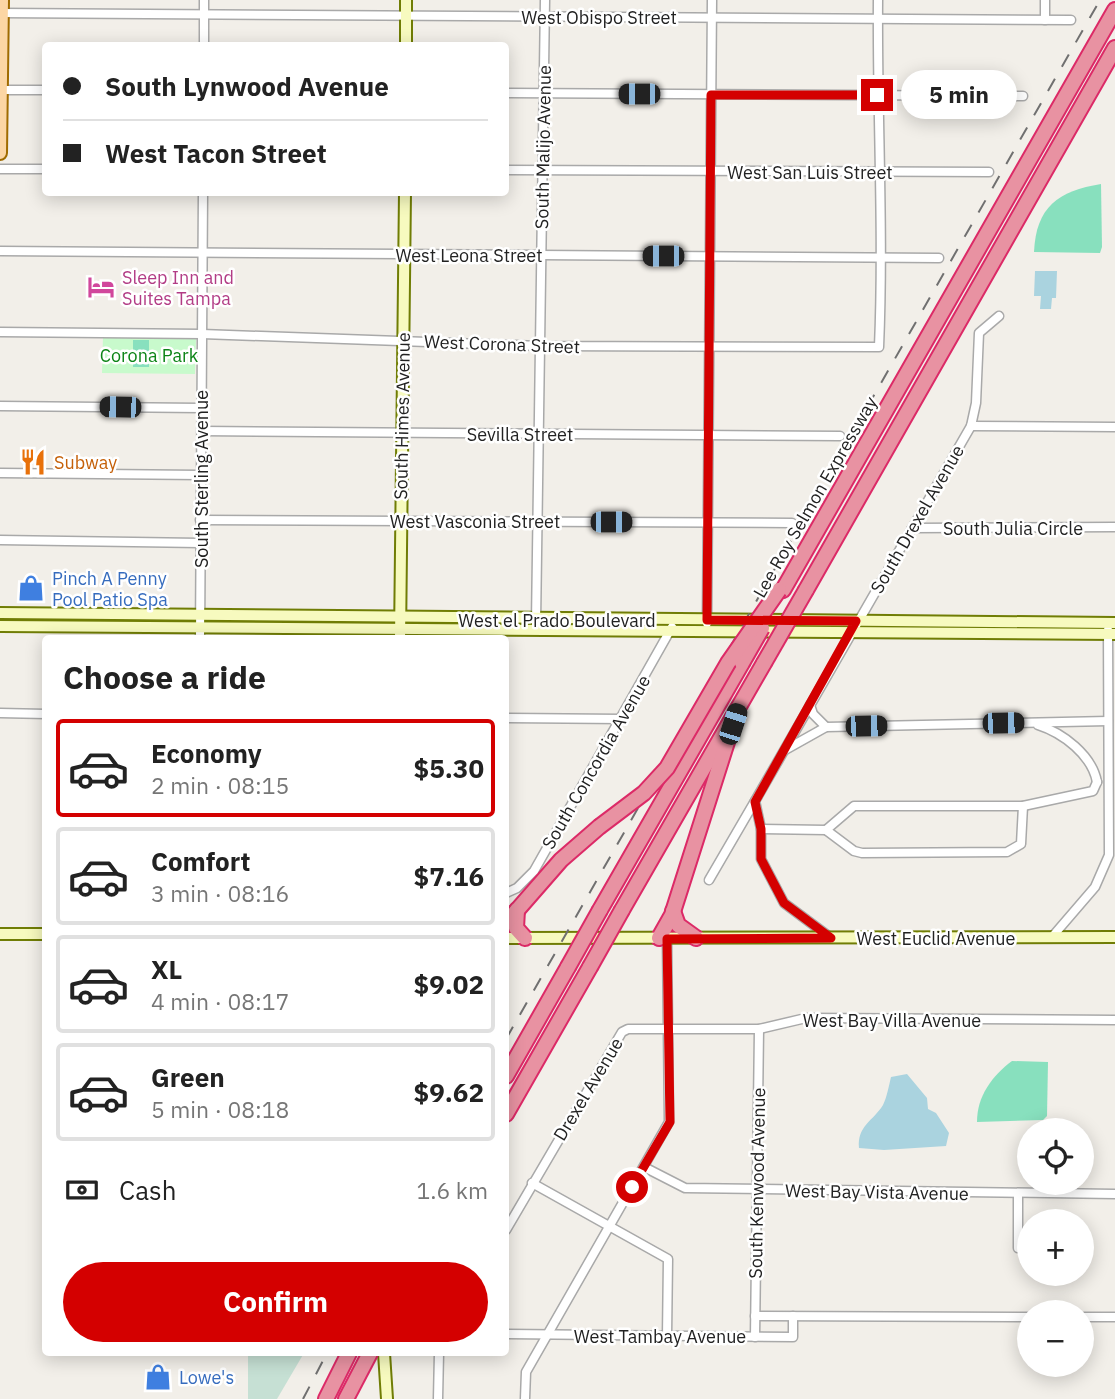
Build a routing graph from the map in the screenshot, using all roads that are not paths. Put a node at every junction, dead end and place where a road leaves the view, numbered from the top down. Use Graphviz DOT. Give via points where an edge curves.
graph roads {
  1 [pos="204,0"];
  2 [pos="406,0"];
  3 [pos="545,0"];
  4 [pos="712,0"];
  5 [pos="878,0"];
  6 [pos="1045,0"];
  7 [pos="1,9"];
  8 [pos="1115,10"];
  9 [pos="204,15"];
  10 [pos="406,16"];
  11 [pos="545,17"];
  12 [pos="712,18"];
  13 [pos="878,19"];
  14 [pos="1045,20"];
  15 [pos="1071,20"];
  16 [pos="204,42"];
  17 [pos="406,42"];
  18 [pos="1115,48"];
  19 [pos="0,90"];
  20 [pos="42,90"];
  21 [pos="509,93"];
  22 [pos="543,93"];
  23 [pos="711,95"];
  24 [pos="877,95"];
  25 [pos="1023,96"];
  26 [pos="0,153"];
  27 [pos="0,169"];
  28 [pos="42,169"];
  29 [pos="509,170"];
  30 [pos="543,171"];
  31 [pos="710,171"];
  32 [pos="879,172"];
  33 [pos="989,172"];
  34 [pos="203,196"];
  35 [pos="405,196"];
  36 [pos="0,251"];
  37 [pos="203,253"];
  38 [pos="404,254"];
  39 [pos="542,255"];
  40 [pos="712,257"];
  41 [pos="882,258"];
  42 [pos="939,258"];
  43 [pos="999,316"];
  44 [pos="0,332"];
  45 [pos="202,334"];
  46 [pos="403,341"];
  47 [pos="540,346"];
  48 [pos="710,347"];
  49 [pos="0,406"];
  50 [pos="201,408"];
  51 [pos="971,426"];
  52 [pos="1115,427"];
  53 [pos="201,431"];
  54 [pos="402,433"];
  55 [pos="539,434"];
  56 [pos="709,435"];
  57 [pos="839,436"];
  58 [pos="0,473"];
  59 [pos="201,475"];
  60 [pos="200,520"];
  61 [pos="401,521"];
  62 [pos="538,522"];
  63 [pos="708,522"];
  64 [pos="792,523"];
  65 [pos="1115,527"];
  66 [pos="912,528"];
  67 [pos="0,540"];
  68 [pos="200,543"];
  69 [pos="783,588"];
  70 [pos="0,613"];
  71 [pos="122,622"];
  72 [pos="536,625"];
  73 [pos="707,625"];
  74 [pos="0,626"];
  75 [pos="673,626"];
  76 [pos="854,626"];
  77 [pos="200,627"];
  78 [pos="400,628"];
  79 [pos="1111,629"];
  80 [pos="810,705"];
  81 [pos="738,707"];
  82 [pos="0,713"];
  83 [pos="42,713"];
  84 [pos="509,718"];
  85 [pos="623,719"];
  86 [pos="1108,721"];
  87 [pos="1030,723"];
  88 [pos="826,727"];
  89 [pos="782,752"];
  90 [pos="1111,779"];
  91 [pos="1097,782"];
  92 [pos="755,802"];
  93 [pos="1023,806"];
  94 [pos="761,829"];
  95 [pos="827,830"];
  96 [pos="709,880"];
  97 [pos="509,892"];
  98 [pos="517,911"];
  99 [pos="673,911"];
  100 [pos="509,920"];
  101 [pos="0,934"];
  102 [pos="42,934"];
  103 [pos="1052,937"];
  104 [pos="1115,937"];
  105 [pos="509,938"];
  106 [pos="525,938"];
  107 [pos="831,938"];
  108 [pos="663,939"];
  109 [pos="696,939"];
  110 [pos="1115,1020"];
  111 [pos="669,1029"];
  112 [pos="759,1030"];
  113 [pos="509,1071"];
  114 [pos="509,1109"];
  115 [pos="644,1167"];
  116 [pos="533,1184"];
  117 [pos="757,1191"];
  118 [pos="1017,1193"];
  119 [pos="1094,1195"];
  120 [pos="1115,1195"];
  121 [pos="509,1225"];
  122 [pos="609,1227"];
  123 [pos="755,1316"];
  124 [pos="793,1316"];
  125 [pos="1017,1317"];
  126 [pos="1094,1317"];
  127 [pos="1115,1317"];
  128 [pos="509,1334"];
  129 [pos="547,1336"];
  130 [pos="667,1336"];
  131 [pos="755,1337"];
  132 [pos="348,1356"];
  133 [pos="368,1356"];
  134 [pos="384,1356"];
  135 [pos="439,1356"];
  136 [pos="384,1379"];
  137 [pos="326,1399"];
  138 [pos="346,1399"];
  139 [pos="381,1399"];
  140 [pos="387,1399"];
  141 [pos="438,1399"];
  142 [pos="525,1399"];
  1 -- 9 [label="street"];
  2 -- 10 [label="street"];
  3 -- 11 [label="street, South Malijo Avenue"];
  4 -- 12 [label="street"];
  5 -- 13 [label="street"];
  6 -- 14 [label="street"];
  7 -- 9 [label="street, West Obispo Street"];
  7 -- 19 [label="main road"];
  8 -- 69 [label="highway, Lee Roy Selmon Expressway"];
  9 -- 10 [label="street, West Obispo Street"];
  9 -- 16 [label="street"];
  10 -- 11 [label="street, West Obispo Street"];
  10 -- 17 [label="street"];
  11 -- 12 [label="street, West Obispo Street"];
  11 -- 22 [label="street, South Malijo Avenue"];
  12 -- 13 [label="street, West Obispo Street"];
  12 -- 23 [label="street"];
  13 -- 14 [label="street, West Obispo Street"];
  13 -- 24 [label="street"];
  14 -- 15 [label="street, West Obispo Street"];
  18 -- 81 [label="highway, bridge"];
  19 -- 20 [label="street"];
  19 -- 26 [label="main road"];
  21 -- 22 [label="street"];
  22 -- 23 [label="street"];
  22 -- 30 [label="street, South Malijo Avenue"];
  23 -- 24 [label="street"];
  23 -- 31 [label="street"];
  24 -- 25 [label="street"];
  24 -- 32 [label="street"];
  27 -- 28 [label="street"];
  29 -- 30 [label="street, West San Luis Street"];
  30 -- 31 [label="street, West San Luis Street"];
  30 -- 39 [label="street, South Malijo Avenue"];
  31 -- 32 [label="street, West San Luis Street"];
  31 -- 40 [label="street"];
  32 -- 33 [label="street, West San Luis Street"];
  32 -- 41 [label="street"];
  34 -- 37 [label="street, South Sterling Avenue"];
  35 -- 38 [label="street, South Himes Avenue"];
  36 -- 37 [label="street, West Leona Street"];
  37 -- 38 [label="street, West Leona Street"];
  37 -- 45 [label="street, South Sterling Avenue"];
  38 -- 39 [label="street, West Leona Street"];
  38 -- 46 [label="street, South Himes Avenue"];
  39 -- 40 [label="street, West Leona Street"];
  39 -- 47 [label="street, South Malijo Avenue"];
  40 -- 41 [label="street, West Leona Street"];
  40 -- 48 [label="street"];
  41 -- 42 [label="street, West Leona Street"];
  41 -- 48 [label="street, West Corona Street" via="879,347"];
  43 -- 51 [label="street, South Drexel Avenue" via="979,333"];
  44 -- 45 [label="street, West Corona Street"];
  45 -- 46 [label="street, West Corona Street"];
  45 -- 50 [label="street, South Sterling Avenue"];
  46 -- 47 [label="street, West Corona Street"];
  46 -- 54 [label="street, South Himes Avenue"];
  47 -- 48 [label="street, West Corona Street"];
  47 -- 55 [label="street, South Malijo Avenue"];
  48 -- 56 [label="street"];
  49 -- 50 [label="street"];
  50 -- 53 [label="street, South Sterling Avenue"];
  51 -- 52 [label="street"];
  51 -- 66 [label="street, South Drexel Avenue"];
  53 -- 54 [label="street, Sevilla Street"];
  53 -- 59 [label="street, South Sterling Avenue"];
  54 -- 55 [label="street, Sevilla Street"];
  54 -- 61 [label="street, South Himes Avenue"];
  55 -- 56 [label="street, Sevilla Street"];
  55 -- 62 [label="street, South Malijo Avenue"];
  56 -- 57 [label="street, Sevilla Street"];
  56 -- 63 [label="street"];
  58 -- 59 [label="street"];
  59 -- 60 [label="street, South Sterling Avenue"];
  60 -- 61 [label="street, West Vasconia Street"];
  60 -- 68 [label="street, South Sterling Avenue"];
  61 -- 62 [label="street, West Vasconia Street"];
  61 -- 78 [label="street, South Himes Avenue"];
  62 -- 63 [label="street, West Vasconia Street"];
  62 -- 72 [label="street, South Malijo Avenue"];
  63 -- 64 [label="street, West Vasconia Street"];
  63 -- 73 [label="street"];
  65 -- 66 [label="street, South Julia Circle"];
  66 -- 76 [label="street, South Drexel Avenue"];
  67 -- 68 [label="street"];
  68 -- 77 [label="street, South Sterling Avenue"];
  69 -- 98 [label="highway, bridge" via="728,663 667,768 644,793 561,860"];
  69 -- 113 [label="highway, Lee Roy Selmon Expressway, bridge"];
  70 -- 71 [label="street, West el Prado Boulevard"];
  71 -- 74 [label="street, West el Prado Boulevard"];
  71 -- 77 [label="street, West el Prado Boulevard"];
  72 -- 75 [label="street, West el Prado Boulevard"];
  72 -- 78 [label="street, West el Prado Boulevard"];
  73 -- 75 [label="street, West el Prado Boulevard"];
  73 -- 76 [label="street, West el Prado Boulevard"];
  75 -- 85 [label="street, South Concordia Avenue"];
  76 -- 79 [label="street, West el Prado Boulevard"];
  76 -- 80 [label="street, South Drexel Avenue"];
  77 -- 78 [label="street, West el Prado Boulevard" via="304,623"];
  79 -- 86 [label="street"];
  80 -- 88 [label="street"];
  80 -- 89 [label="street, South Drexel Avenue"];
  81 -- 99 [label="highway"];
  81 -- 114 [label="highway, bridge"];
  82 -- 83 [label="street"];
  84 -- 85 [label="street"];
  85 -- 97 [label="street, South Concordia Avenue" via="534,871"];
  86 -- 87 [label="street"];
  86 -- 90 [label="street"];
  87 -- 88 [label="street"];
  87 -- 91 [label="street" via="1050,729 1075,747"];
  88 -- 89 [label="street"];
  89 -- 92 [label="street, South Drexel Avenue"];
  90 -- 91 [label="street"];
  90 -- 103 [label="street" via="1109,855 1094,887"];
  91 -- 93 [label="street" via="1093,790"];
  92 -- 94 [label="street"];
  92 -- 96 [label="street"];
  93 -- 95 [label="street" via="854,806"];
  93 -- 95 [label="street" via="1021,844 1007,852 862,853"];
  94 -- 95 [label="street"];
  94 -- 107 [label="street" via="761,859 784,903"];
  98 -- 100 [label="highway"];
  98 -- 106 [label="highway" via="516,928"];
  99 -- 108 [label="highway"];
  99 -- 109 [label="highway" via="678,925"];
  101 -- 102 [label="street"];
  103 -- 104 [label="street, West Euclid Avenue"];
  103 -- 107 [label="street, West Euclid Avenue"];
  105 -- 106 [label="street, West Euclid Avenue"];
  106 -- 108 [label="street, West Euclid Avenue"];
  107 -- 109 [label="street, West Euclid Avenue"];
  108 -- 109 [label="street, West Euclid Avenue"];
  108 -- 111 [label="street"];
  110 -- 112 [label="street, West Bay Villa Avenue" via="806,1018"];
  111 -- 112 [label="street, West Bay Villa Avenue"];
  111 -- 115 [label="street" via="670,1122"];
  111 -- 116 [label="street, Drexel Avenue" via="622,1032"];
  112 -- 117 [label="street, South Kenwood Avenue"];
  115 -- 117 [label="street, West Bay Vista Avenue" via="685,1188"];
  115 -- 122 [label="street"];
  116 -- 121 [label="street, Drexel Avenue"];
  116 -- 122 [label="street"];
  117 -- 118 [label="street, West Bay Vista Avenue"];
  117 -- 123 [label="street, South Kenwood Avenue"];
  119 -- 120 [label="street, West Bay Vista Avenue"];
  122 -- 129 [label="street"];
  122 -- 130 [label="street" via="667,1259"];
  123 -- 124 [label="street, West Tambay Avenue"];
  123 -- 131 [label="street, South Kenwood Avenue"];
  124 -- 125 [label="street, West Tambay Avenue"];
  124 -- 131 [label="street, West Tambay Avenue" via="793,1337"];
  126 -- 127 [label="street"];
  128 -- 129 [label="street, West Tambay Avenue"];
  129 -- 130 [label="street, West Tambay Avenue"];
  129 -- 142 [label="street" via="526,1373"];
  130 -- 131 [label="street, West Tambay Avenue"];
  132 -- 137 [label="highway"];
  133 -- 138 [label="highway"];
  134 -- 136 [label="street"];
  135 -- 141 [label="street"];
  136 -- 139 [label="street"];
  136 -- 140 [label="street"];
}
